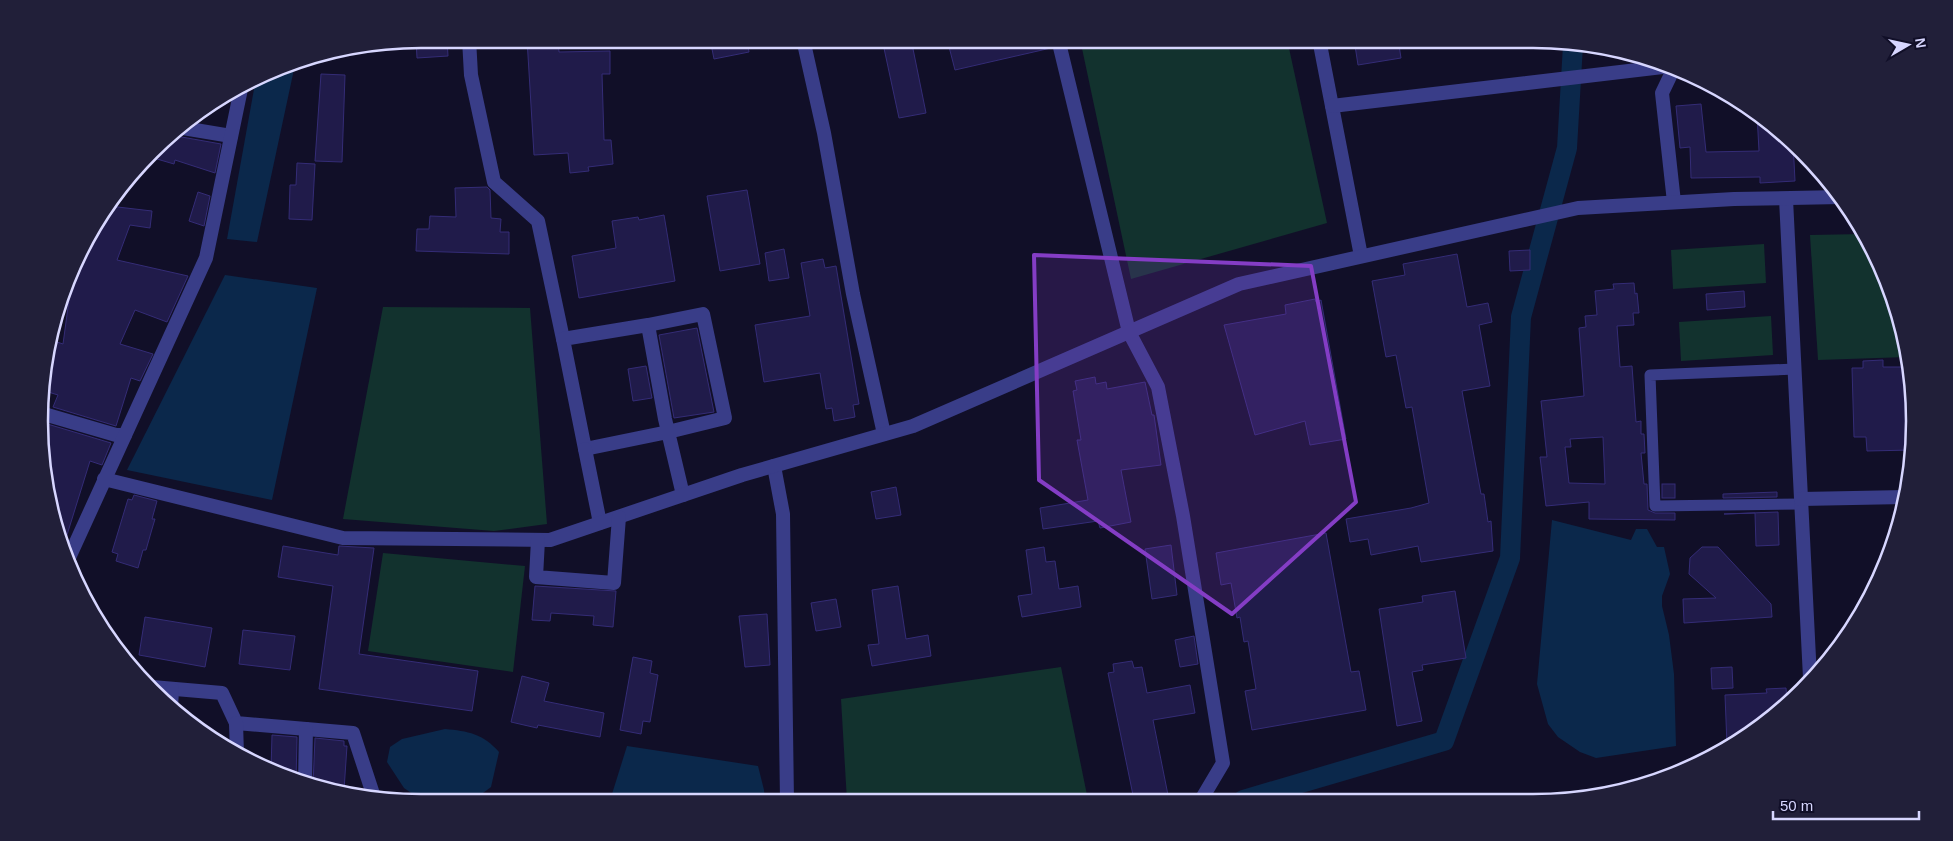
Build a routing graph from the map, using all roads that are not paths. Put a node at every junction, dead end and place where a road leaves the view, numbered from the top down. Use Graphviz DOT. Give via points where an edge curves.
graph roads {
  1 [pos="469,47"];
  2 [pos="805,47"];
  3 [pos="1060,47"];
  4 [pos="1321,47"];
  5 [pos="1654,68"];
  6 [pos="1671,74"];
  7 [pos="240,94"];
  8 [pos="1332,106"];
  9 [pos="188,129"];
  10 [pos="232,136"];
  11 [pos="1831,197"];
  12 [pos="1786,199"];
  13 [pos="1674,202"];
  14 [pos="1361,256"];
  15 [pos="648,325"];
  16 [pos="1128,332"];
  17 [pos="563,339"];
  18 [pos="1795,369"];
  19 [pos="48,415"];
  20 [pos="668,432"];
  21 [pos="884,434"];
  22 [pos="125,435"];
  23 [pos="584,450"];
  24 [pos="774,466"];
  25 [pos="104,479"];
  26 [pos="683,495"];
  27 [pos="1897,497"];
  28 [pos="1801,502"];
  29 [pos="619,517"];
  30 [pos="600,523"];
  31 [pos="538,540"];
  32 [pos="72,553"];
  33 [pos="1810,670"];
  34 [pos="161,687"];
  35 [pos="172,688"];
  36 [pos="172,698"];
  37 [pos="236,723"];
  38 [pos="306,729"];
  39 [pos="237,745"];
  40 [pos="306,776"];
  41 [pos="372,790"];
  42 [pos="788,794"];
  43 [pos="1205,794"];
  1 -- 17 [label="street" via="471,75 494,182 538,221"];
  2 -- 21 [label="street"];
  3 -- 16 [label="street"];
  4 -- 8 [label="street"];
  5 -- 8 [label="street"];
  6 -- 13 [label="street" via="1662,93"];
  7 -- 10 [label="street"];
  8 -- 14 [label="street"];
  9 -- 10 [label="street"];
  10 -- 22 [label="street" via="206,258"];
  11 -- 12 [label="street"];
  12 -- 13 [label="street"];
  12 -- 18 [label="street"];
  13 -- 14 [label="street" via="1578,208"];
  14 -- 16 [label="street" via="1239,284"];
  15 -- 17 [label="street"];
  15 -- 20 [label="street"];
  15 -- 20 [label="street" via="703,314 725,418"];
  16 -- 21 [label="street" via="913,426"];
  16 -- 43 [label="street" via="1158,387 1183,516 1223,763"];
  17 -- 23 [label="street"];
  18 -- 28 [label="street"];
  18 -- 28 [label="lane" via="1650,375 1655,506"];
  19 -- 22 [label="street"];
  20 -- 23 [label="street"];
  20 -- 26 [label="street"];
  21 -- 24 [label="street"];
  22 -- 25 [label="street"];
  23 -- 30 [label="street"];
  24 -- 26 [label="street"];
  24 -- 42 [label="street" via="784,514"];
  25 -- 31 [label="street" via="343,538"];
  25 -- 32 [label="street"];
  26 -- 29 [label="street"];
  27 -- 28 [label="street"];
  28 -- 33 [label="street"];
  29 -- 30 [label="street"];
  29 -- 31 [label="street" via="614,583 536,577"];
  30 -- 31 [label="street" via="550,540"];
  34 -- 35 [label="street"];
  35 -- 36 [label="street"];
  35 -- 37 [label="street" via="222,693"];
  37 -- 38 [label="street"];
  37 -- 39 [label="street"];
  38 -- 40 [label="street"];
  38 -- 41 [label="street" via="352,733"];
}
